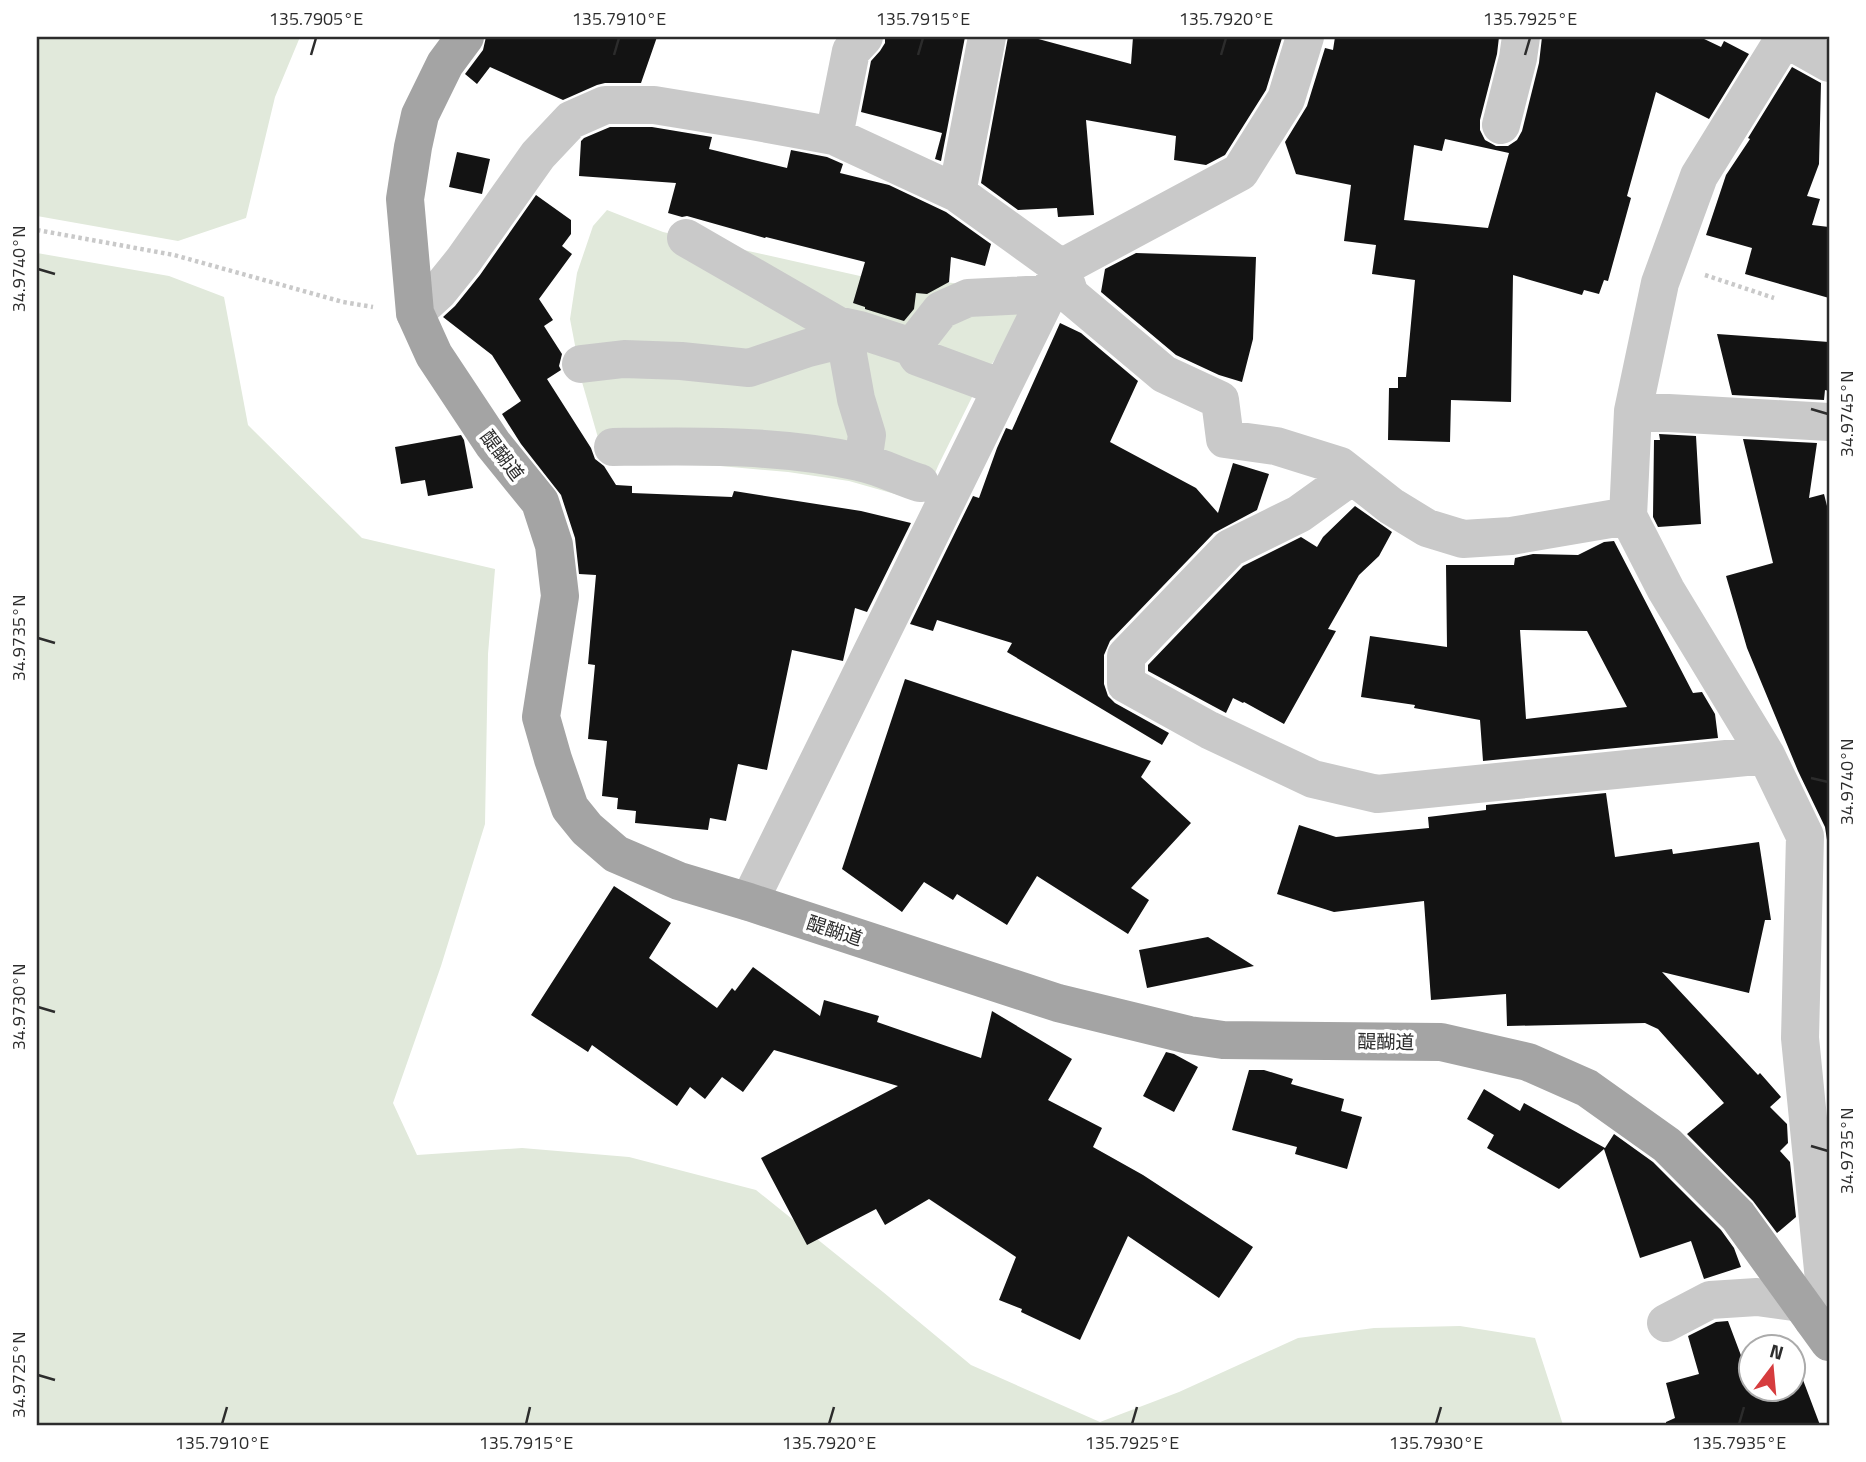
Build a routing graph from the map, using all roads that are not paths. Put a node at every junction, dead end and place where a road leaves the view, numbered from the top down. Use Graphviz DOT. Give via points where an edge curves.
graph roads {
  1 [pos="465,37"];
  2 [pos="864,37"];
  3 [pos="987,37"];
  4 [pos="1304,37"];
  5 [pos="1521,37"];
  6 [pos="1784,37"];
  7 [pos="1829,63"];
  8 [pos="1501,125"];
  9 [pos="834,136"];
  10 [pos="957,193"];
  11 [pos="686,238"];
  12 [pos="1055,281"];
  13 [pos="415,313"];
  14 [pos="849,333"];
  15 [pos="912,347"];
  16 [pos="581,365"];
  17 [pos="1002,388"];
  18 [pos="1633,411"];
  19 [pos="1829,422"];
  20 [pos="613,447"];
  21 [pos="863,462"];
  22 [pos="1352,476"];
  23 [pos="920,483"];
  24 [pos="1628,516"];
  25 [pos="1766,755"];
  26 [pos="1817,831"];
  27 [pos="749,902"];
  28 [pos="1814,1322"];
  29 [pos="1666,1323"];
  1 -- 13 [label="main road, 醍醐道" via="445,64 420,115 413,147 405,199"];
  2 -- 9 [label="street" via="850,51"];
  3 -- 10 [label="street"];
  4 -- 12 [label="street" via="1286,99 1240,172"];
  5 -- 8 [label="street"];
  6 -- 7 [label="street"];
  6 -- 18 [label="street" via="1699,176 1661,282"];
  9 -- 10 [label="street"];
  9 -- 13 [label="street" via="654,105 605,104 571,120 538,155 463,261"];
  10 -- 12 [label="street"];
  11 -- 14 [label="street"];
  12 -- 15 [label="street" via="968,298 941,310"];
  12 -- 17 [label="street"];
  12 -- 22 [label="street" via="1164,374 1220,400 1225,439 1276,446 1340,466"];
  13 -- 27 [label="main road, 醍醐道" via="434,355 493,444 540,502 554,545 560,596 541,717 570,808 615,854 679,881"];
  14 -- 15 [label="street" via="860,330"];
  14 -- 16 [label="street" via="749,368 624,359"];
  14 -- 21 [label="street" via="847,349 867,435"];
  15 -- 17 [label="street" via="918,357"];
  17 -- 27 [label="street"];
  18 -- 19 [label="street"];
  18 -- 24 [label="street"];
  20 -- 21 [label="street" via="767,449"];
  21 -- 23 [label="street"];
  22 -- 24 [label="street" via="1427,528 1463,539 1511,536"];
  22 -- 25 [label="street" via="1299,513 1230,548 1126,656 1126,684 1313,779 1377,794"];
  24 -- 25 [label="street" via="1666,590"];
  25 -- 26 [label="street"];
  26 -- 28 [label="street" via="1800,1038 1825,1290"];
  27 -- 28 [label="main road, 醍醐道" via="1058,1003 1189,1035 1223,1040 1441,1042 1528,1062 1587,1088 1667,1145 1738,1216"];
  28 -- 29 [label="street" via="1757,1297 1710,1300"];
}
